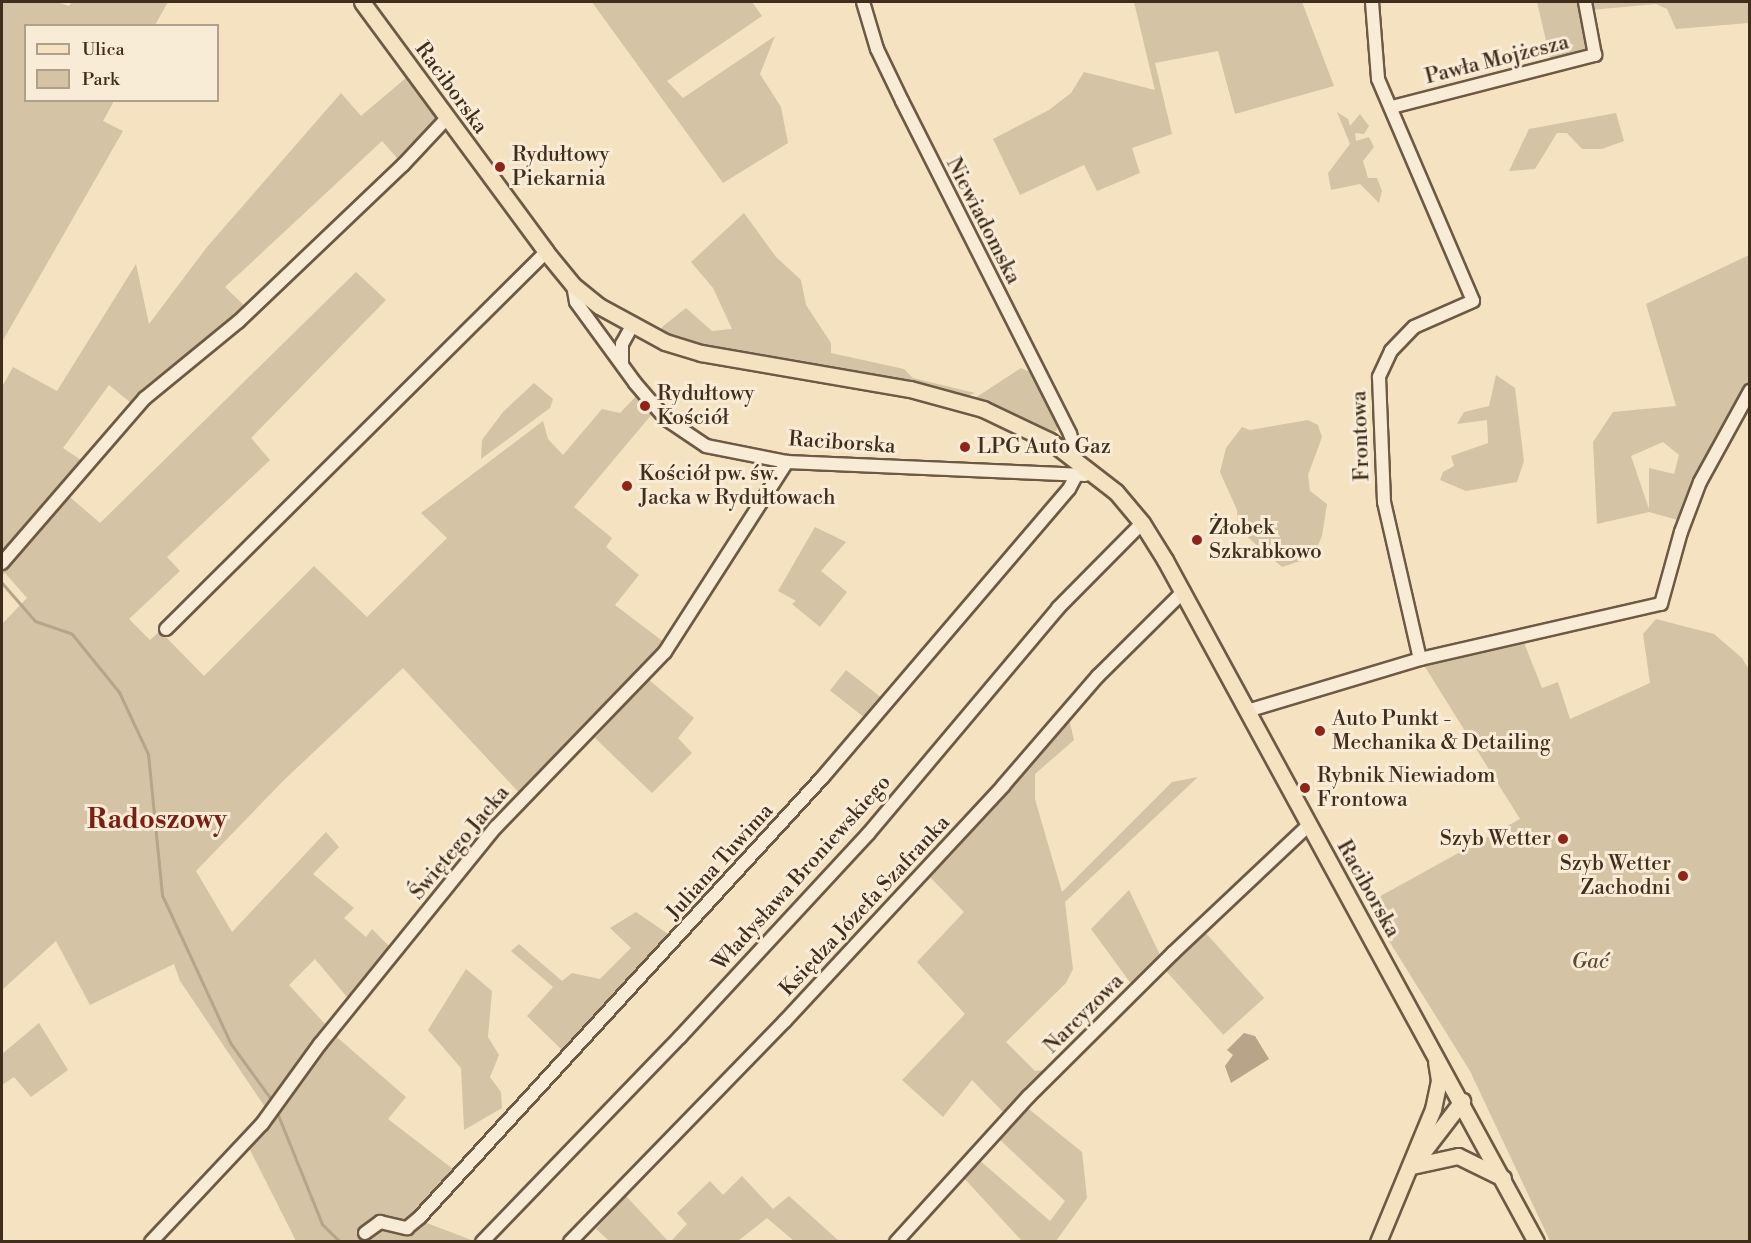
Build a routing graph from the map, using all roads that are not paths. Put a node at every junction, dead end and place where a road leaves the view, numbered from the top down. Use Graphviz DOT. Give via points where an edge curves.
graph roads {
  1 [pos="362,2"];
  2 [pos="862,2"];
  3 [pos="1372,2"];
  4 [pos="1585,2"];
  5 [pos="1392,107"];
  6 [pos="446,119"];
  7 [pos="546,252"];
  8 [pos="573,285"];
  9 [pos="632,326"];
  10 [pos="622,364"];
  11 [pos="1749,392"];
  12 [pos="1071,455"];
  13 [pos="787,462"];
  14 [pos="1077,474"];
  15 [pos="1095,474"];
  16 [pos="1142,523"];
  17 [pos="2,563"];
  18 [pos="1183,592"];
  19 [pos="166,629"];
  20 [pos="1420,658"];
  21 [pos="1253,709"];
  22 [pos="1309,825"];
  23 [pos="1435,1053"];
  24 [pos="1462,1101"];
  25 [pos="1433,1109"];
  26 [pos="1412,1166"];
  27 [pos="1505,1180"];
  28 [pos="364,1233"];
  29 [pos="151,1242"];
  30 [pos="482,1242"];
  31 [pos="570,1242"];
  32 [pos="896,1242"];
  33 [pos="1378,1242"];
  34 [pos="1536,1242"];
  1 -- 6 [label="main road, Raciborska"];
  2 -- 12 [label="street, Niewiadomska" via="877,49 1070,434"];
  3 -- 5 [label="street, Frontowa" via="1378,78"];
  4 -- 5 [label="street, Pawła Mojżesza" via="1595,55"];
  5 -- 20 [label="street, Frontowa" via="1473,301 1414,327 1391,351 1379,377 1384,502"];
  6 -- 7 [label="main road, Raciborska"];
  6 -- 17 [label="street" via="238,322 145,398"];
  7 -- 8 [label="main road, Raciborska"];
  7 -- 19 [label="street"];
  8 -- 9 [label="main road, Raciborska"];
  8 -- 10 [label="street, Raciborska" via="576,302"];
  9 -- 10 [label="street" via="621,351"];
  9 -- 12 [label="main road, Raciborska" via="701,353 910,389 983,409 1030,429"];
  10 -- 13 [label="street, Raciborska" via="666,419 706,446"];
  11 -- 20 [label="street" via="1700,482 1661,604"];
  12 -- 15 [label="main road, Raciborska"];
  13 -- 14 [label="street, Raciborska"];
  13 -- 29 [label="street, Świętego Jacka" via="665,652 496,827 320,1044 262,1124"];
  14 -- 15 [label="street, Raciborska"];
  14 -- 28 [label="street, Juliana Tuwima" via="1069,489 822,778 420,1217 407,1228 380,1222"];
  15 -- 16 [label="main road, Raciborska"];
  16 -- 18 [label="main road, Raciborska"];
  16 -- 30 [label="street, Władysława Broniewskiego" via="1058,608 868,834"];
  18 -- 21 [label="main road, Raciborska"];
  18 -- 31 [label="street, Księdza Józefa Szafranka" via="1098,676 1003,786 785,1021"];
  20 -- 21 [label="street"];
  21 -- 22 [label="main road, Raciborska"];
  22 -- 23 [label="main road, Raciborska"];
  22 -- 32 [label="street, Narcyzowa" via="1029,1096"];
  23 -- 24 [label="main road, Raciborska"];
  23 -- 25 [label="main road" via="1439,1080"];
  24 -- 25 [label="main road"];
  24 -- 26 [label="main road"];
  24 -- 27 [label="main road, Raciborska"];
  25 -- 26 [label="main road"];
  26 -- 27 [label="main road" via="1458,1156 1481,1164"];
  26 -- 33 [label="main road"];
  27 -- 34 [label="main road, Raciborska"];
}
